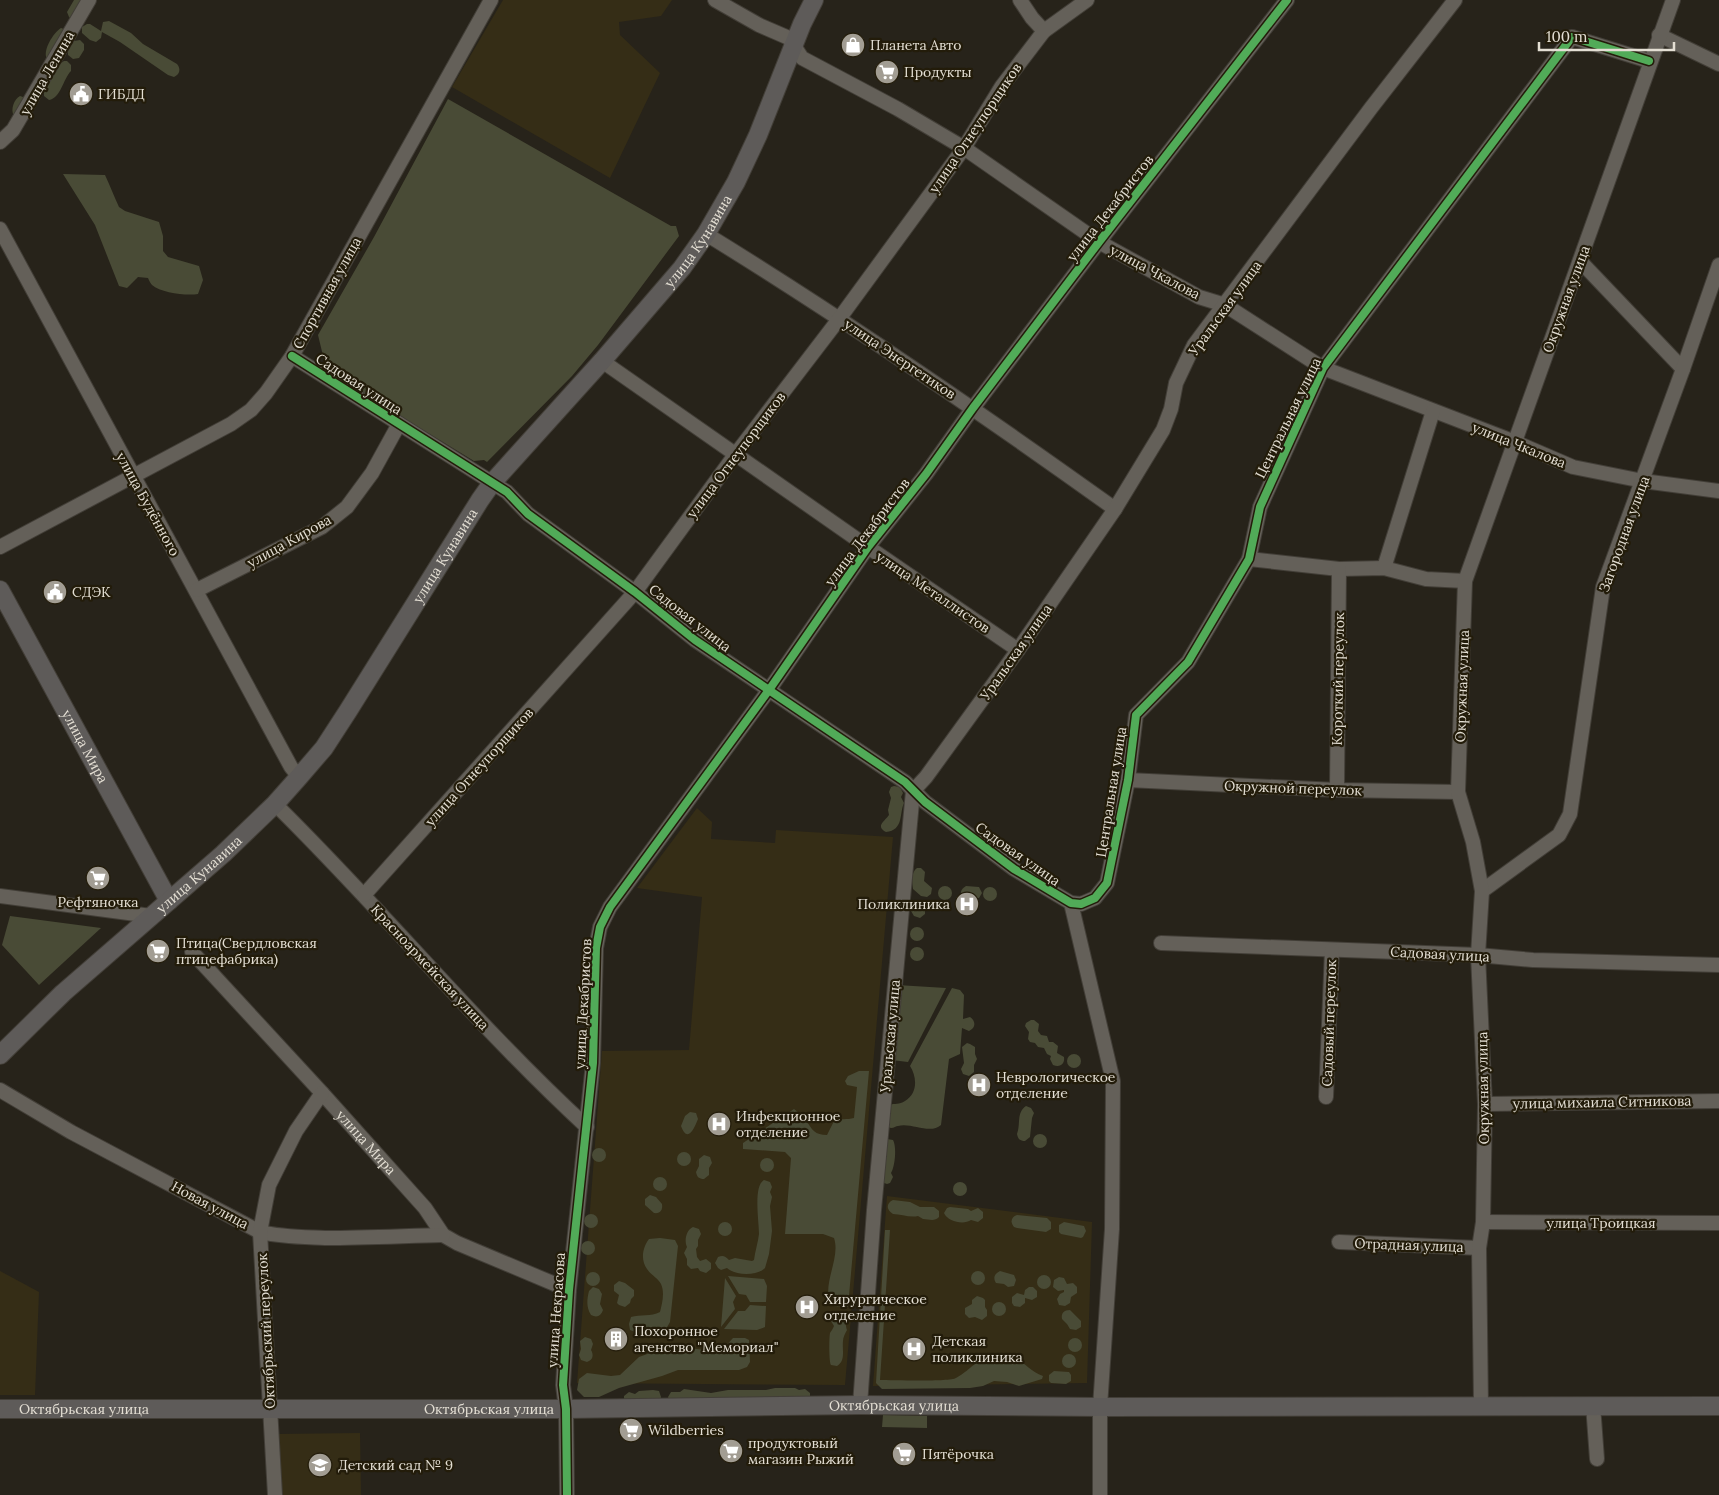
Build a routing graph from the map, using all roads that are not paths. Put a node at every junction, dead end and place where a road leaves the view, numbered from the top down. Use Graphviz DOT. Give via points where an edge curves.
graph roads {
  1 [pos="89,0"];
  2 [pos="491,0"];
  3 [pos="715,0"];
  4 [pos="814,0"];
  5 [pos="1020,0"];
  6 [pos="1087,0"];
  7 [pos="1287,0"];
  8 [pos="1455,0"];
  9 [pos="1673,0"];
  10 [pos="1044,31"];
  11 [pos="1659,35"];
  12 [pos="794,45"];
  13 [pos="1649,61"];
  14 [pos="1719,64"];
  15 [pos="0,142"];
  16 [pos="964,148"];
  17 [pos="0,229"];
  18 [pos="706,234"];
  19 [pos="1099,242"];
  20 [pos="1580,261"];
  21 [pos="1719,265"];
  22 [pos="1225,305"];
  23 [pos="839,319"];
  24 [pos="292,356"];
  25 [pos="602,361"];
  26 [pos="1323,368"];
  27 [pos="1683,369"];
  28 [pos="973,408"];
  29 [pos="1433,411"];
  30 [pos="399,424"];
  31 [pos="1515,442"];
  32 [pos="735,455"];
  33 [pos="132,476"];
  34 [pos="1643,481"];
  35 [pos="492,483"];
  36 [pos="1719,491"];
  37 [pos="1114,508"];
  38 [pos="0,547"];
  39 [pos="868,547"];
  40 [pos="1249,559"];
  41 [pos="1384,568"];
  42 [pos="1339,569"];
  43 [pos="1465,582"];
  44 [pos="0,590"];
  45 [pos="197,590"];
  46 [pos="635,592"];
  47 [pos="1018,650"];
  48 [pos="769,690"];
  49 [pos="299,777"];
  50 [pos="1128,780"];
  51 [pos="1336,790"];
  52 [pos="913,791"];
  53 [pos="1458,792"];
  54 [pos="275,804"];
  55 [pos="1482,891"];
  56 [pos="364,895"];
  57 [pos="0,896"];
  58 [pos="169,901"];
  59 [pos="1071,903"];
  60 [pos="151,916"];
  61 [pos="1161,943"];
  62 [pos="1332,950"];
  63 [pos="192,952"];
  64 [pos="1478,955"];
  65 [pos="1719,965"];
  66 [pos="0,1055"];
  67 [pos="0,1090"];
  68 [pos="322,1093"];
  69 [pos="1326,1097"];
  70 [pos="1719,1101"];
  71 [pos="1485,1104"];
  72 [pos="587,1127"];
  73 [pos="1483,1222"];
  74 [pos="1719,1223"];
  75 [pos="260,1232"];
  76 [pos="442,1235"];
  77 [pos="1339,1242"];
  78 [pos="1479,1248"];
  79 [pos="569,1290"];
  80 [pos="860,1405"];
  81 [pos="1593,1405"];
  82 [pos="1481,1406"];
  83 [pos="1719,1406"];
  84 [pos="1100,1407"];
  85 [pos="270,1408"];
  86 [pos="0,1409"];
  87 [pos="566,1409"];
  88 [pos="1596,1459"];
  89 [pos="275,1495"];
  90 [pos="567,1495"];
  91 [pos="1100,1495"];
  1 -- 15 [label="street, улица Ленина" via="13,130"];
  2 -- 24 [label="street, Спортивная улица"];
  3 -- 12 [label="street, улица Чкалова" via="789,38"];
  4 -- 12 [label="main road, улица Кунавина"];
  5 -- 10 [label="street"];
  6 -- 10 [label="street, улица Огнеупорщиков"];
  7 -- 19 [label="street, улица Декабристов"];
  8 -- 22 [label="street, Уральская улица"];
  9 -- 11 [label="street, Окружная улица"];
  10 -- 16 [label="street, улица Огнеупорщиков" via="1002,86"];
  11 -- 13 [label="street, Окружная улица"];
  11 -- 14 [label="street"];
  12 -- 16 [label="street, улица Чкалова" via="802,58"];
  12 -- 18 [label="main road, улица Кунавина" via="736,182"];
  13 -- 20 [label="street, Окружная улица"];
  13 -- 26 [label="street, Центральная улица" via="1572,37"];
  16 -- 19 [label="street, улица Чкалова"];
  16 -- 23 [label="street, улица Огнеупорщиков"];
  17 -- 33 [label="street, улица Будённого"];
  18 -- 23 [label="street, улица Энергетиков"];
  18 -- 25 [label="main road, улица Кунавина" via="682,268"];
  19 -- 22 [label="street, улица Чкалова" via="1199,297"];
  19 -- 28 [label="street, улица Декабристов"];
  20 -- 27 [label="street"];
  20 -- 31 [label="street, Окружная улица"];
  21 -- 27 [label="street, Загородная улица"];
  22 -- 26 [label="street, улица Чкалова"];
  22 -- 37 [label="street, Уральская улица" via="1194,346 1176,383 1163,430"];
  23 -- 28 [label="street, улица Энергетиков"];
  23 -- 32 [label="street, улица Огнеупорщиков"];
  24 -- 30 [label="street, Садовая улица"];
  24 -- 33 [label="street, Спортивная улица" via="251,410 231,424"];
  25 -- 32 [label="street, улица Металлистов"];
  25 -- 35 [label="main road, улица Кунавина"];
  26 -- 29 [label="street, улица Чкалова"];
  26 -- 40 [label="street, Центральная улица" via="1260,506"];
  27 -- 34 [label="street, Загородная улица"];
  28 -- 37 [label="street, улица Энергетиков"];
  28 -- 39 [label="street, улица Декабристов"];
  29 -- 31 [label="street, улица Чкалова"];
  29 -- 41 [label="street"];
  30 -- 35 [label="street, Садовая улица"];
  30 -- 45 [label="street, улица Кирова" via="372,473 347,508 322,527"];
  31 -- 34 [label="street, улица Чкалова" via="1573,467"];
  31 -- 43 [label="street, Окружная улица"];
  32 -- 39 [label="street, улица Металлистов"];
  32 -- 46 [label="street, улица Огнеупорщиков"];
  33 -- 38 [label="street, Спортивная улица"];
  33 -- 45 [label="street, улица Будённого"];
  34 -- 36 [label="street, улица Чкалова"];
  34 -- 55 [label="street, Загородная улица" via="1603,587 1570,814 1559,835"];
  35 -- 46 [label="street, Садовая улица" via="507,492 528,514"];
  35 -- 49 [label="main road, улица Кунавина" via="324,748"];
  37 -- 47 [label="street, Уральская улица"];
  39 -- 47 [label="street, улица Металлистов"];
  39 -- 48 [label="street, улица Декабристов"];
  40 -- 42 [label="street"];
  40 -- 50 [label="street, Центральная улица" via="1188,662 1136,715"];
  41 -- 42 [label="street"];
  41 -- 43 [label="street" via="1426,579"];
  42 -- 51 [label="street, Короткий переулок"];
  43 -- 53 [label="street, Окружная улица"];
  44 -- 58 [label="main road, улица Мира"];
  45 -- 49 [label="street, улица Будённого"];
  46 -- 48 [label="street, Садовая улица" via="695,640"];
  46 -- 56 [label="street, улица Огнеупорщиков"];
  47 -- 52 [label="street, Уральская улица"];
  48 -- 52 [label="street, Садовая улица" via="905,782"];
  48 -- 72 [label="street, улица Декабристов" via="610,907 600,927 596,948 593,1063"];
  49 -- 54 [label="main road, улица Кунавина"];
  50 -- 51 [label="street, Окружной переулок"];
  50 -- 59 [label="street, Центральная улица" via="1107,883 1088,902"];
  51 -- 53 [label="street, Окружной переулок"];
  52 -- 59 [label="street, Садовая улица" via="1014,869"];
  52 -- 80 [label="street, Уральская улица" via="875,1200"];
  53 -- 55 [label="street, Окружная улица" via="1473,842"];
  54 -- 56 [label="street, Красноармейская улица"];
  54 -- 58 [label="main road, улица Кунавина"];
  55 -- 64 [label="street, Окружная улица"];
  56 -- 72 [label="street, Красноармейская улица" via="452,992"];
  57 -- 60 [label="street"];
  58 -- 60 [label="main road, улица Кунавина"];
  59 -- 84 [label="street" via="1113,1081 1112,1229"];
  60 -- 66 [label="main road, улица Кунавина" via="63,993"];
  61 -- 62 [label="street, Садовая улица"];
  62 -- 64 [label="street, Садовая улица"];
  62 -- 69 [label="street, Садовый переулок"];
  63 -- 68 [label="street, улица Мира"];
  64 -- 65 [label="street, Садовая улица" via="1533,960"];
  64 -- 71 [label="street, Окружная улица"];
  67 -- 75 [label="street, Новая улица" via="71,1132"];
  68 -- 75 [label="street, Октябрьский переулок" via="296,1131 269,1185"];
  68 -- 76 [label="street, улица Мира" via="425,1208"];
  70 -- 71 [label="street, улица михаила Ситникова"];
  71 -- 73 [label="street, Окружная улица"];
  72 -- 79 [label="street, улица Некрасова"];
  73 -- 74 [label="street, улица Троицкая"];
  73 -- 78 [label="street, Окружная улица"];
  75 -- 76 [label="street, Новая улица" via="294,1237"];
  75 -- 85 [label="street, Октябрьский переулок"];
  76 -- 79 [label="street"];
  77 -- 78 [label="street, Отрадная улица"];
  78 -- 82 [label="street, Окружная улица"];
  79 -- 87 [label="street, улица Некрасова" via="563,1385"];
  80 -- 84 [label="main road, Октябрьская улица"];
  80 -- 87 [label="main road, Октябрьская улица"];
  81 -- 82 [label="main road, Октябрьская улица"];
  81 -- 83 [label="main road, Октябрьская улица"];
  81 -- 88 [label="street"];
  82 -- 84 [label="main road, Октябрьская улица"];
  84 -- 91 [label="street"];
  85 -- 86 [label="main road, Октябрьская улица"];
  85 -- 87 [label="main road, Октябрьская улица"];
  85 -- 89 [label="street, Октябрьский переулок"];
  87 -- 90 [label="street, улица Некрасова"];
}
